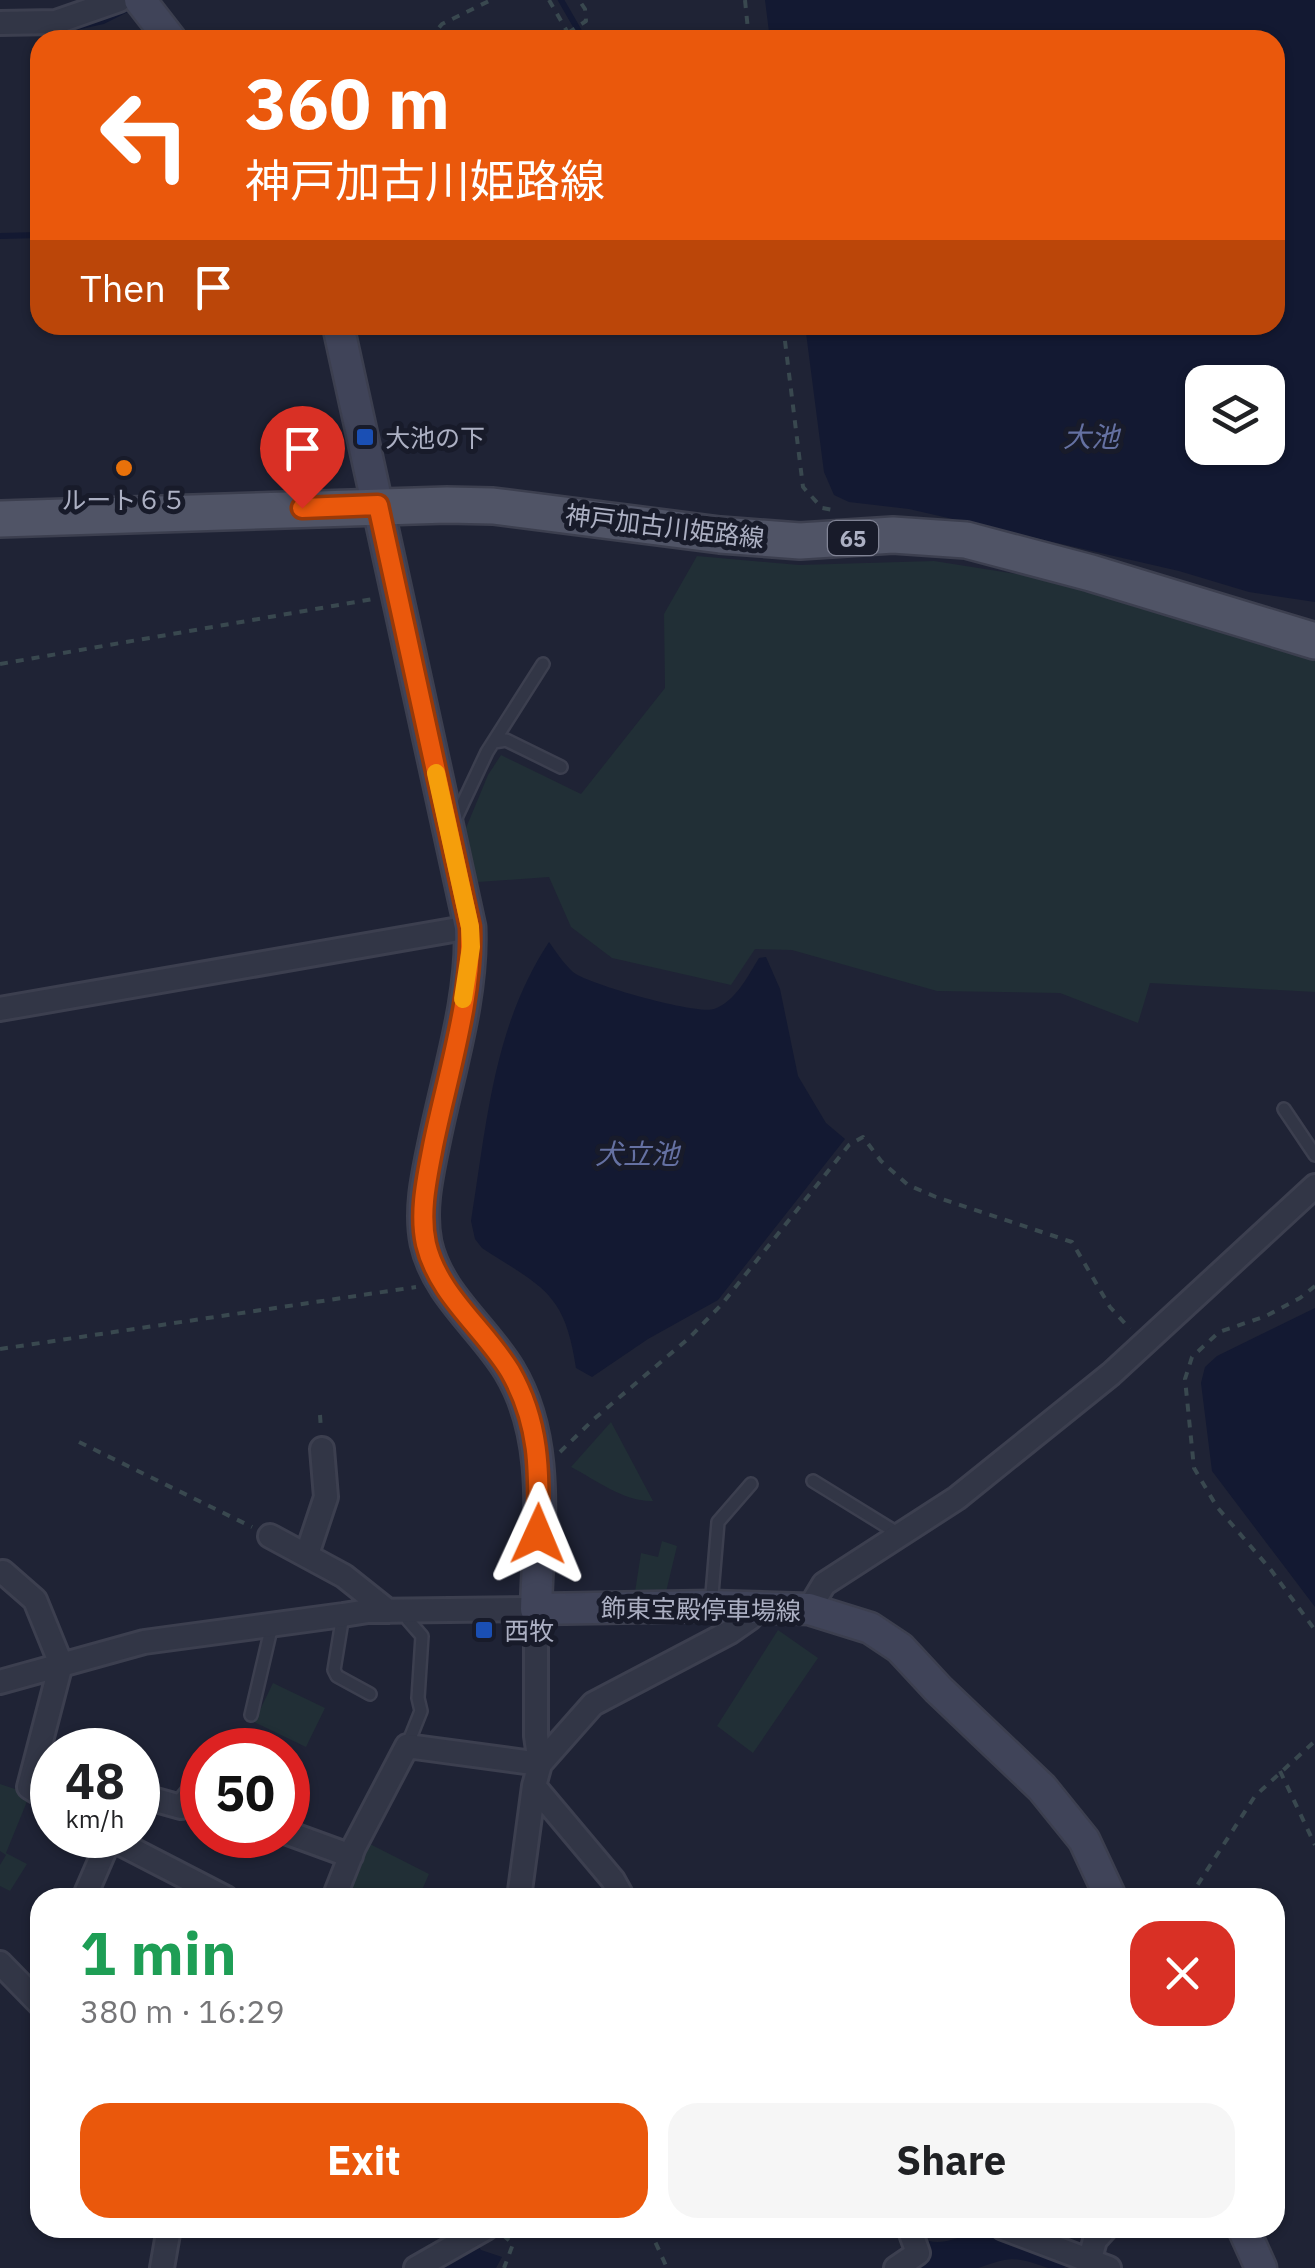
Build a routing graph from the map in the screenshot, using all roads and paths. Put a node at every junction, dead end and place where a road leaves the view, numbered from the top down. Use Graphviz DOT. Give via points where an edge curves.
graph roads {
  1 [pos="119,0"];
  2 [pos="140,0"];
  3 [pos="491,0"];
  4 [pos="549,0"];
  5 [pos="579,0"];
  6 [pos="745,0"];
  7 [pos="0,22"];
  8 [pos="163,30"];
  9 [pos="437,30"];
  10 [pos="566,30"];
  11 [pos="572,30"];
  12 [pos="748,30"];
  13 [pos="340,335"];
  14 [pos="784,335"];
  15 [pos="378,505"];
  16 [pos="840,510"];
  17 [pos="0,519"];
  18 [pos="398,594"];
  19 [pos="1315,641"];
  20 [pos="0,664"];
  21 [pos="542,664"];
  22 [pos="494,742"];
  23 [pos="561,766"];
  24 [pos="449,830"];
  25 [pos="470,927"];
  26 [pos="0,1009"];
  27 [pos="1284,1110"];
  28 [pos="1315,1155"];
  29 [pos="1315,1186"];
  30 [pos="442,1283"];
  31 [pos="1315,1286"];
  32 [pos="1143,1344"];
  33 [pos="0,1349"];
  34 [pos="79,1442"];
  35 [pos="322,1450"];
  36 [pos="540,1459"];
  37 [pos="813,1481"];
  38 [pos="751,1484"];
  39 [pos="900,1535"];
  40 [pos="270,1536"];
  41 [pos="308,1554"];
  42 [pos="4,1572"];
  43 [pos="711,1606"];
  44 [pos="758,1608"];
  45 [pos="536,1609"];
  46 [pos="809,1609"];
  47 [pos="397,1611"];
  48 [pos="343,1615"];
  49 [pos="272,1625"];
  50 [pos="1315,1630"];
  51 [pos="61,1664"];
  52 [pos="0,1682"];
  53 [pos="370,1694"];
  54 [pos="251,1715"];
  55 [pos="44,1728"];
  56 [pos="1315,1741"];
  57 [pos="407,1746"];
  58 [pos="1280,1771"];
  59 [pos="537,1775"];
  60 [pos="310,1841"];
  61 [pos="1315,1845"];
  62 [pos="351,1856"];
  63 [pos="98,1858"];
  64 [pos="149,1858"];
  65 [pos="88,1888"];
  66 [pos="207,1888"];
  67 [pos="338,1888"];
  68 [pos="527,1888"];
  69 [pos="617,1888"];
  70 [pos="1106,1888"];
  71 [pos="1196,1888"];
  72 [pos="0,1963"];
  73 [pos="30,1994"];
  74 [pos="167,2238"];
  75 [pos="468,2238"];
  76 [pos="506,2238"];
  77 [pos="654,2238"];
  78 [pos="913,2238"];
  79 [pos="1043,2238"];
  80 [pos="1097,2238"];
  81 [pos="1248,2238"];
  82 [pos="1100,2264"];
  83 [pos="162,2268"];
  84 [pos="416,2268"];
  85 [pos="504,2268"];
  86 [pos="668,2268"];
  87 [pos="896,2268"];
  88 [pos="1260,2268"];
  1 -- 7 [label="street" via="56,22"];
  2 -- 8 [label="main road"];
  3 -- 9 [label="path"];
  4 -- 10 [label="path"];
  5 -- 11 [label="path" via="586,21"];
  6 -- 12 [label="path"];
  13 -- 15 [label="main road"];
  14 -- 16 [label="path" via="803,487 822,508"];
  15 -- 17 [label="main road, 神戸加古川姫路線 / 65"];
  15 -- 18 [label="main road"];
  15 -- 19 [label="main road, 神戸加古川姫路線 / 65" via="493,506 800,541 892,535 966,540"];
  18 -- 20 [label="path"];
  18 -- 24 [label="main road"];
  21 -- 22 [label="lane"];
  22 -- 23 [label="lane" via="506,740"];
  22 -- 24 [label="lane"];
  24 -- 25 [label="main road"];
  25 -- 26 [label="street"];
  25 -- 30 [label="main road" via="467,979 423,1216 426,1246"];
  27 -- 28 [label="lane"];
  29 -- 32 [label="street"];
  30 -- 33 [label="path"];
  30 -- 36 [label="main road" via="509,1370"];
  31 -- 50 [label="path" via="1266,1316 1219,1332 1192,1357 1186,1392 1194,1468"];
  32 -- 36 [label="path" via="1110,1307 1072,1242 908,1185 863,1137 849,1145 690,1338 564,1450"];
  32 -- 39 [label="street" via="970,1488"];
  34 -- 40 [label="path"];
  35 -- 41 [label="street" via="326,1498"];
  36 -- 45 [label="main road"];
  37 -- 39 [label="lane"];
  38 -- 43 [label="lane" via="718,1522"];
  39 -- 46 [label="street" via="824,1584"];
  40 -- 41 [label="street"];
  41 -- 47 [label="street"];
  42 -- 51 [label="street" via="35,1600"];
  43 -- 44 [label="main road, 飾東宝殿停車場線"];
  43 -- 45 [label="main road, 飾東宝殿停車場線"];
  44 -- 46 [label="main road, 飾東宝殿停車場線"];
  44 -- 59 [label="street" via="730,1632 593,1704"];
  45 -- 47 [label="street"];
  45 -- 59 [label="street"];
  46 -- 70 [label="main road, 飾東宝殿停車場線" via="870,1628 900,1648 1060,1809 1084,1840"];
  47 -- 48 [label="street"];
  47 -- 57 [label="lane" via="422,1636 420,1711"];
  48 -- 49 [label="street"];
  48 -- 53 [label="lane" via="334,1670"];
  49 -- 51 [label="street" via="144,1642"];
  49 -- 54 [label="lane"];
  51 -- 52 [label="street"];
  51 -- 55 [label="street"];
  56 -- 58 [label="path"];
  57 -- 59 [label="street"];
  57 -- 62 [label="street"];
  58 -- 61 [label="path"];
  58 -- 71 [label="path" via="1255,1796"];
  59 -- 68 [label="street"];
  59 -- 69 [label="street"];
  60 -- 62 [label="street"];
  62 -- 67 [label="street"];
  63 -- 65 [label="street"];
  64 -- 66 [label="street"];
  72 -- 73 [label="street"];
  74 -- 83 [label="street"];
  75 -- 84 [label="street"];
  76 -- 85 [label="path" via="513,2244"];
  77 -- 86 [label="path"];
  78 -- 87 [label="street" via="918,2253"];
  79 -- 82 [label="street"];
  80 -- 82 [label="street"];
  81 -- 88 [label="main road"];
}
